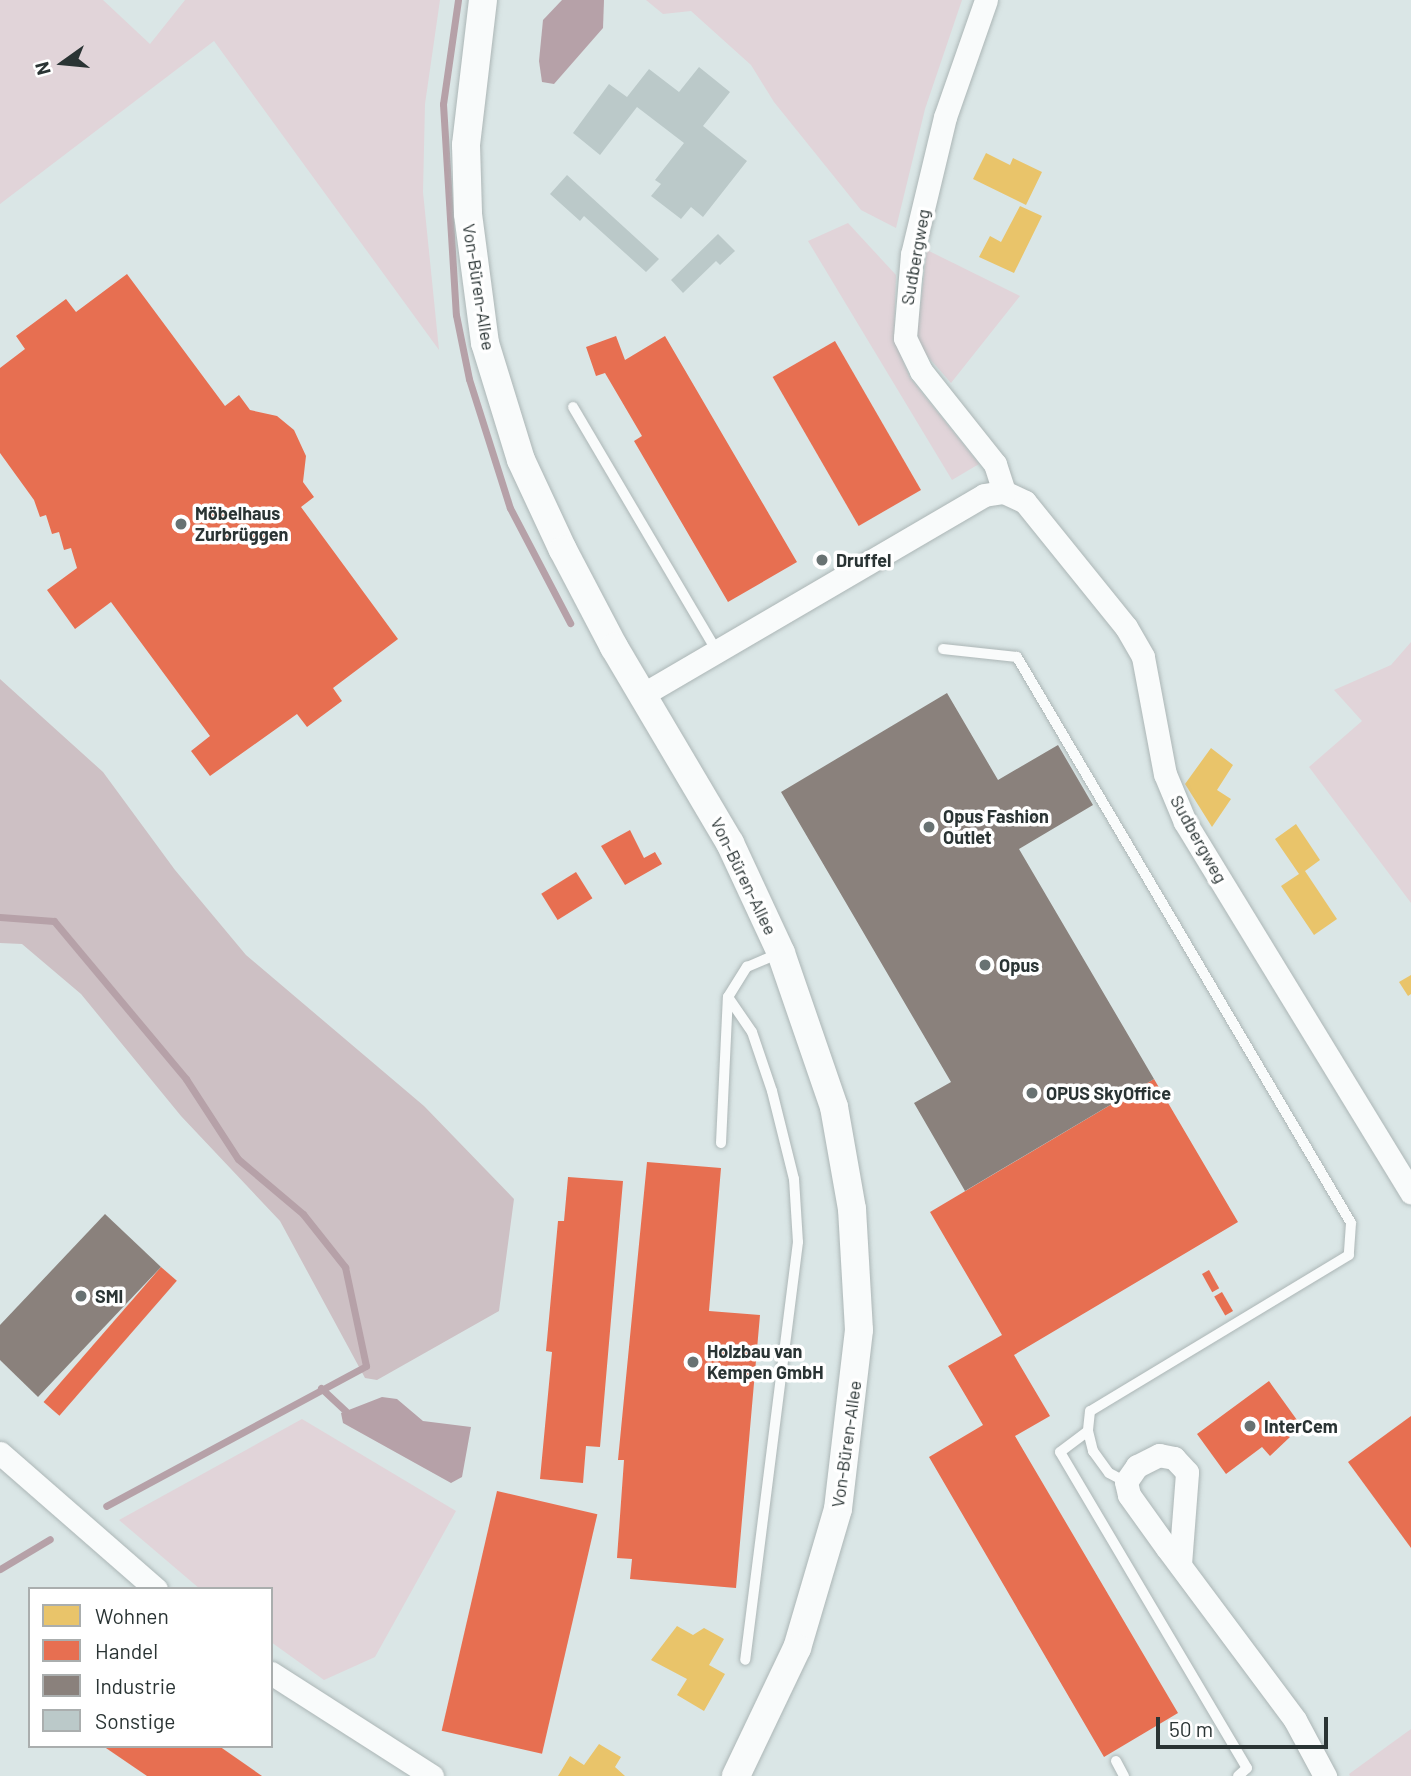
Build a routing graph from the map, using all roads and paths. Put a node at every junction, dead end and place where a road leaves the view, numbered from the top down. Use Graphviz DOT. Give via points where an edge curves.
graph roads {
  1 [pos="483,0"];
  2 [pos="986,0"];
  3 [pos="573,407"];
  4 [pos="1004,492"];
  5 [pos="943,649"];
  6 [pos="717,651"];
  7 [pos="642,695"];
  8 [pos="781,953"];
  9 [pos="729,997"];
  10 [pos="721,1143"];
  11 [pos="1411,1192"];
  12 [pos="1088,1431"];
  13 [pos="0,1453"];
  14 [pos="1126,1482"];
  15 [pos="1180,1564"];
  16 [pos="154,1587"];
  17 [pos="745,1660"];
  18 [pos="273,1674"];
  19 [pos="1116,1761"];
  20 [pos="432,1776"];
  21 [pos="736,1776"];
  22 [pos="1124,1776"];
  23 [pos="1238,1776"];
  24 [pos="1325,1776"];
  1 -- 7 [label="street, Von-Büren-Allee" via="466,145 468,214 485,343 521,460 563,550"];
  2 -- 4 [label="street, Sudbergweg" via="945,117 912,254 905,338 921,371 995,464"];
  3 -- 6 [label="lane"];
  4 -- 6 [label="street" via="984,495"];
  4 -- 11 [label="street, Sudbergweg" via="1025,502 1126,626 1143,657 1165,774 1185,821"];
  5 -- 12 [label="lane" via="1017,657 1351,1223 1349,1255 1097,1403 1090,1411"];
  6 -- 7 [label="street"];
  7 -- 8 [label="street, Von-Büren-Allee" via="730,843"];
  8 -- 9 [label="lane" via="747,967"];
  8 -- 21 [label="street, Von-Büren-Allee" via="834,1107 852,1209 859,1330 851,1421 823,1567 797,1648"];
  9 -- 10 [label="lane"];
  9 -- 17 [label="lane" via="752,1032 772,1091 794,1180 798,1242"];
  12 -- 14 [label="lane" via="1093,1451 1109,1474"];
  12 -- 23 [label="lane" via="1060,1452 1247,1768"];
  13 -- 16 [label="street"];
  14 -- 15 [label="street" via="1129,1496"];
  14 -- 15 [label="street" via="1137,1465 1159,1455 1174,1458 1187,1472"];
  15 -- 24 [label="street" via="1295,1720"];
  18 -- 20 [label="street"];
  19 -- 22 [label="lane"];
}
